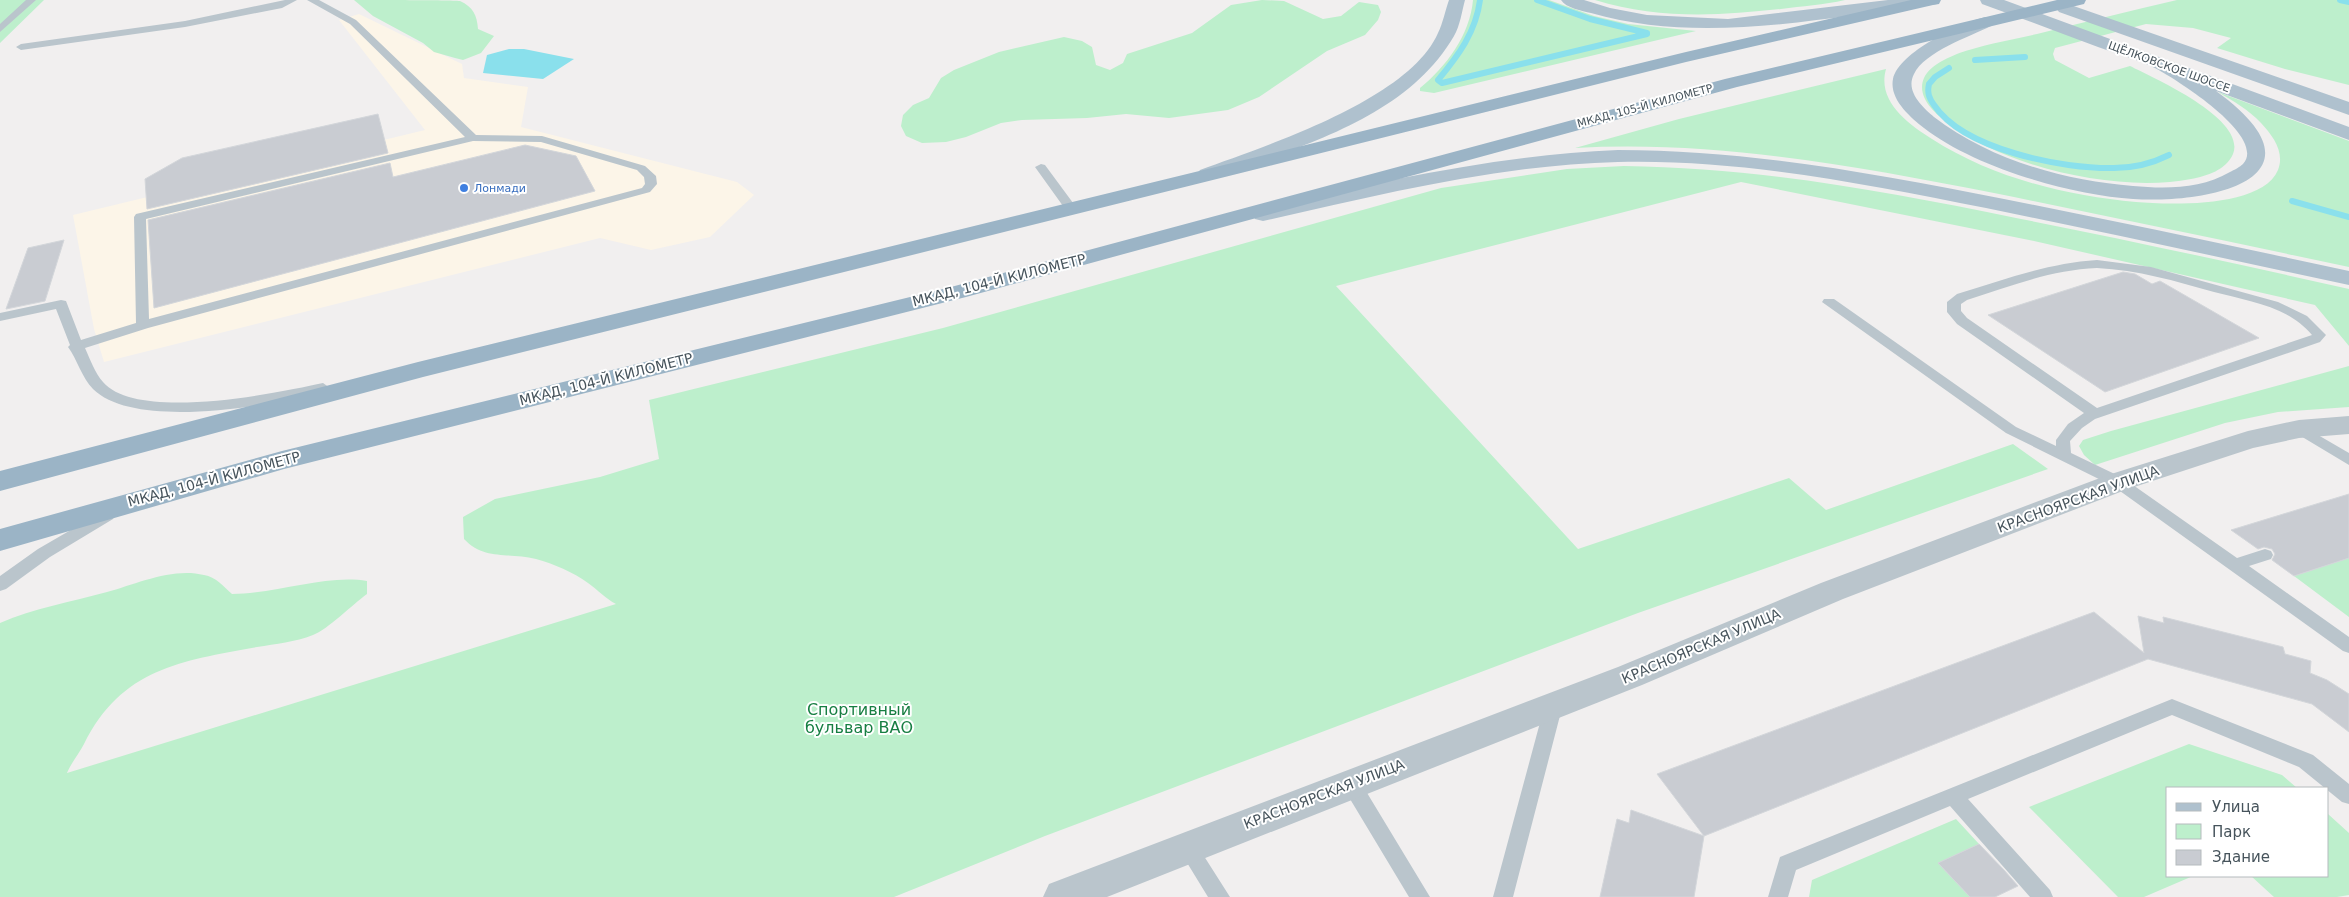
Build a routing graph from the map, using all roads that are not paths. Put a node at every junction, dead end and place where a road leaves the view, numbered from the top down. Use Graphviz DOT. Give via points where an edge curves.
graph roads {
  1 [pos="31,0"];
  2 [pos="292,0"];
  3 [pos="312,0"];
  4 [pos="1456,0"];
  5 [pos="1569,0"];
  6 [pos="1932,0"];
  7 [pos="1988,0"];
  8 [pos="2042,0"];
  9 [pos="2078,0"];
  10 [pos="1985,22"];
  11 [pos="0,29"];
  12 [pos="21,48"];
  13 [pos="2197,55"];
  14 [pos="2157,62"];
  15 [pos="2349,92"];
  16 [pos="2349,109"];
  17 [pos="2349,134"];
  18 [pos="474,138"];
  19 [pos="1041,167"];
  20 [pos="1182,183"];
  21 [pos="1072,210"];
  22 [pos="1215,224"];
  23 [pos="2349,278"];
  24 [pos="1829,302"];
  25 [pos="0,317"];
  26 [pos="143,325"];
  27 [pos="75,347"];
  28 [pos="418,370"];
  29 [pos="2096,414"];
  30 [pos="2349,425"];
  31 [pos="2300,429"];
  32 [pos="2064,455"];
  33 [pos="2349,460"];
  34 [pos="0,482"];
  35 [pos="2118,482"];
  36 [pos="129,502"];
  37 [pos="0,540"];
  38 [pos="2265,555"];
  39 [pos="2236,564"];
  40 [pos="0,585"];
  41 [pos="2349,646"];
  42 [pos="1554,704"];
  43 [pos="1350,784"];
  44 [pos="1953,796"];
  45 [pos="2349,796"];
  46 [pos="1188,848"];
  47 [pos="1062,897"];
  48 [pos="1220,897"];
  49 [pos="1420,897"];
  50 [pos="1503,897"];
  51 [pos="1778,897"];
  52 [pos="2043,897"];
  1 -- 11 [label="lane"];
  2 -- 12 [label="lane" via="282,5 184,24"];
  3 -- 18 [label="lane" via="353,22"];
  4 -- 20 [label="main road" via="1455,12 1439,46 1415,74 1373,106 1305,137"];
  5 -- 6 [label="main road" via="1632,17 1728,24"];
  6 -- 20 [label="highway" via="1686,57"];
  7 -- 14 [label="main road, ЩЁЛКОВСКОЕ ШОССЕ"];
  8 -- 13 [label="main road, ЩЁЛКОВСКОЕ ШОССЕ"];
  9 -- 10 [label="highway, МКАД, 105-Й КИЛОМЕТР"];
  10 -- 14 [label="main road" via="1934,48 1904,73 1904,94 1911,105 1957,142 2036,174 2129,192 2209,189 2243,176 2253,167 2257,156 2250,133 2225,108"];
  10 -- 22 [label="highway, МКАД, 105-Й КИЛОМЕТР" via="1694,93"];
  13 -- 15 [label="main road"];
  13 -- 16 [label="main road, ЩЁЛКОВСКОЕ ШОССЕ"];
  14 -- 17 [label="main road, ЩЁЛКОВСКОЕ ШОССЕ"];
  18 -- 26 [label="lane" via="140,217"];
  18 -- 26 [label="lane" via="542,139 641,168 650,176 652,184 646,190"];
  19 -- 21 [label="lane"];
  20 -- 21 [label="highway"];
  21 -- 28 [label="highway"];
  22 -- 23 [label="main road" via="1432,178 1550,160 1681,157 1853,176 2145,233"];
  22 -- 36 [label="highway, МКАД, 104-Й КИЛОМЕТР" via="958,292 282,460"];
  24 -- 32 [label="lane" via="1919,373 2011,430"];
  25 -- 27 [label="lane" via="60,304"];
  26 -- 27 [label="lane"];
  27 -- 28 [label="lane" via="98,387 133,404 188,408 243,403"];
  28 -- 34 [label="highway"];
  29 -- 29 [label="lane" via="2315,339 2319,335 2310,323 2289,310 2262,301 2159,274 2099,264 2060,268 1954,302 1954,312 1962,321"];
  29 -- 32 [label="lane" via="2074,426 2063,440"];
  30 -- 31 [label="street, КРАСНОЯРСКАЯ УЛИЦА"];
  31 -- 33 [label="lane"];
  31 -- 35 [label="street, КРАСНОЯРСКАЯ УЛИЦА" via="2248,440"];
  32 -- 35 [label="lane"];
  35 -- 39 [label="lane"];
  35 -- 42 [label="street, КРАСНОЯРСКАЯ УЛИЦА" via="1832,591 1630,676"];
  36 -- 37 [label="highway, МКАД, 104-Й КИЛОМЕТР"];
  36 -- 40 [label="lane" via="44,553"];
  38 -- 39 [label="lane"];
  39 -- 41 [label="lane"];
  42 -- 43 [label="street, КРАСНОЯРСКАЯ УЛИЦА"];
  42 -- 50 [label="lane"];
  43 -- 46 [label="street, КРАСНОЯРСКАЯ УЛИЦА"];
  43 -- 49 [label="lane"];
  44 -- 45 [label="lane" via="2172,707 2306,761"];
  44 -- 51 [label="lane" via="1787,864"];
  44 -- 52 [label="lane"];
  46 -- 47 [label="street, КРАСНОЯРСКАЯ УЛИЦА"];
  46 -- 48 [label="lane"];
}
